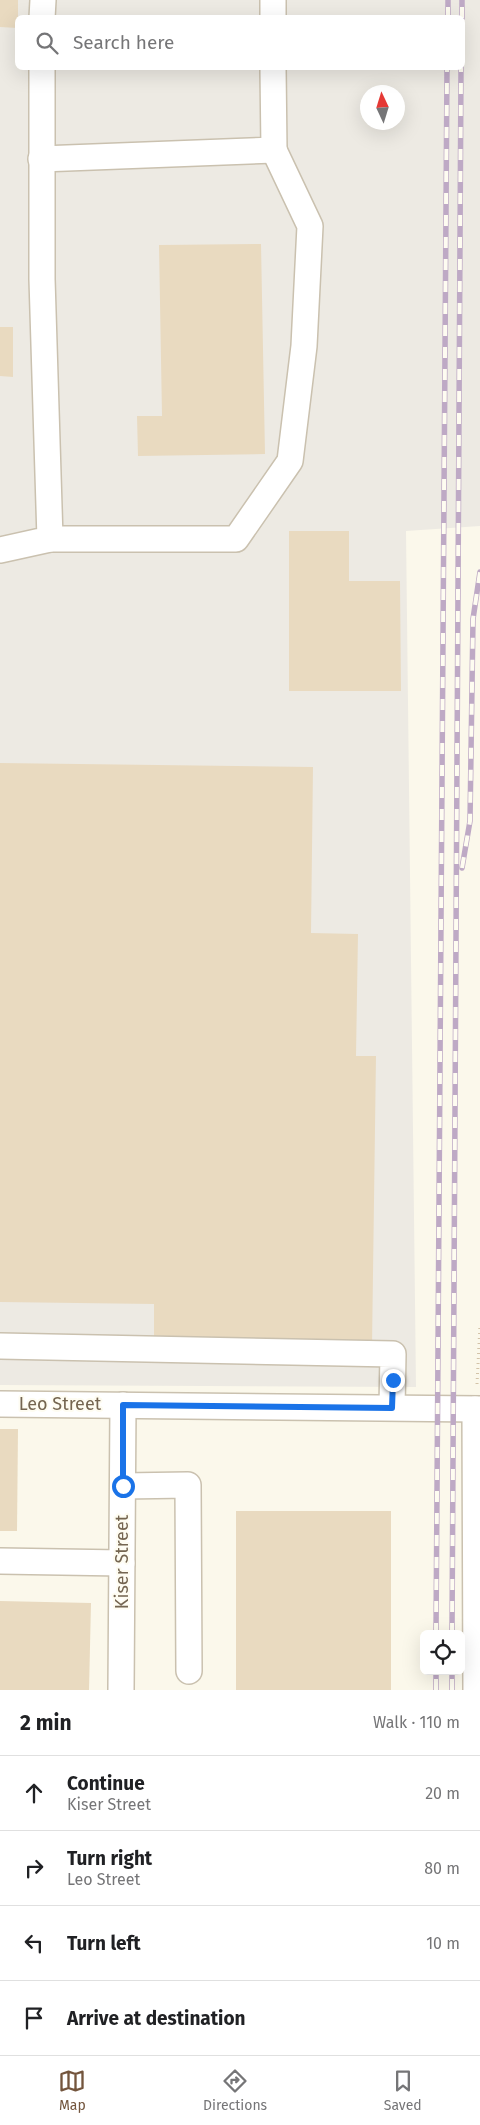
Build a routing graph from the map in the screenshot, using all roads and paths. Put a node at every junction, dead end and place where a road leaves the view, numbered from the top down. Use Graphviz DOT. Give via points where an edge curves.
graph roads {
  1 [pos="42,0"];
  2 [pos="273,0"];
  3 [pos="42,15"];
  4 [pos="273,15"];
  5 [pos="42,70"];
  6 [pos="273,70"];
  7 [pos="274,150"];
  8 [pos="41,159"];
  9 [pos="50,540"];
  10 [pos="0,550"];
  11 [pos="480,1325"];
  12 [pos="0,1346"];
  13 [pos="0,1404"];
  14 [pos="123,1405"];
  15 [pos="392,1408"];
  16 [pos="478,1409"];
  17 [pos="123,1486"];
  18 [pos="0,1560"];
  19 [pos="122,1563"];
  20 [pos="190,1671"];
  21 [pos="121,1690"];
  22 [pos="476,1690"];
  1 -- 3 [label="street"];
  2 -- 4 [label="street"];
  5 -- 8 [label="street"];
  6 -- 7 [label="street"];
  7 -- 8 [label="street"];
  7 -- 9 [label="street" via="310,226 304,346 290,461 236,539"];
  8 -- 9 [label="street"];
  9 -- 10 [label="street"];
  11 -- 16 [label="path"];
  12 -- 15 [label="street" via="393,1354"];
  13 -- 14 [label="street, Leo Street"];
  14 -- 15 [label="street, Leo Street"];
  14 -- 17 [label="street, Kiser Street"];
  15 -- 16 [label="street, Leo Street"];
  16 -- 22 [label="street"];
  17 -- 19 [label="street, Kiser Street"];
  17 -- 20 [label="street" via="188,1485"];
  18 -- 19 [label="street"];
  19 -- 21 [label="street, Kiser Street"];
}
